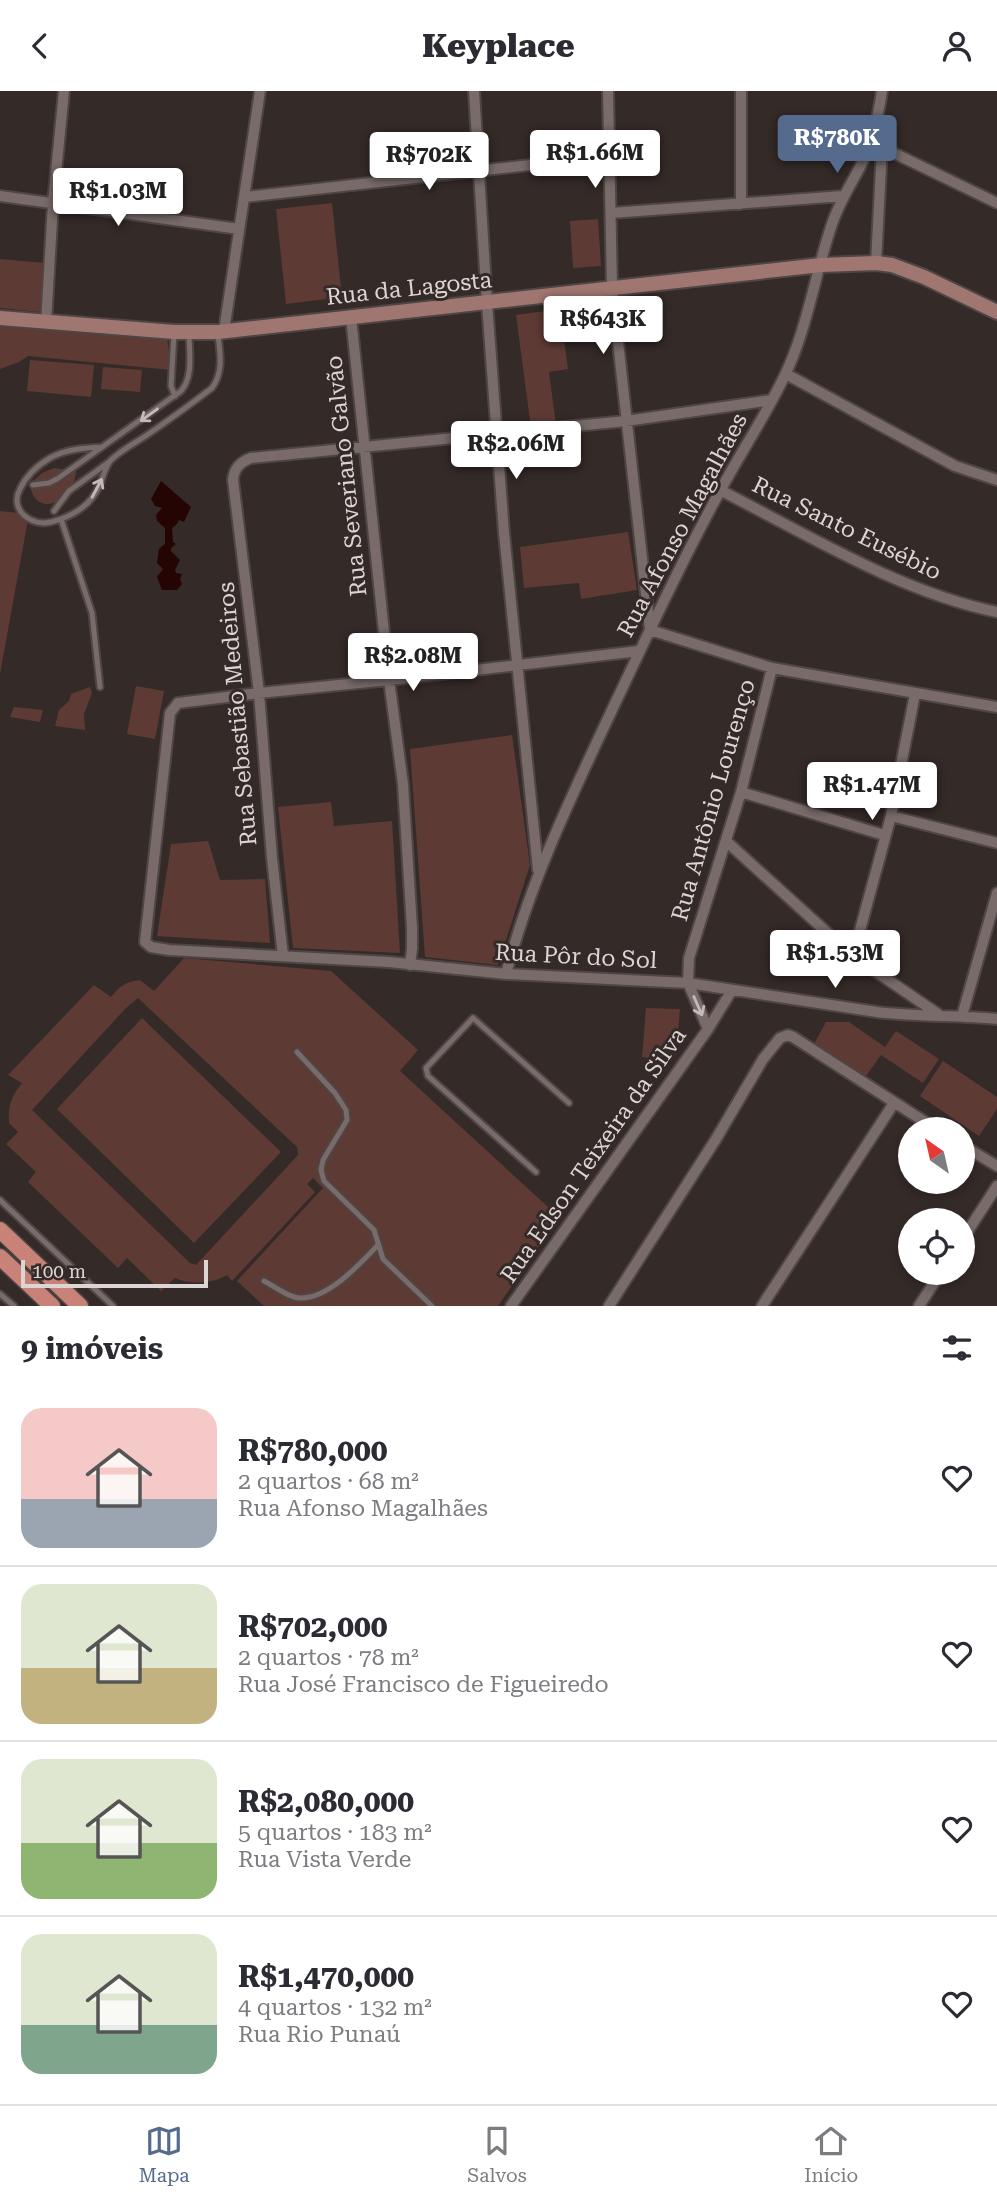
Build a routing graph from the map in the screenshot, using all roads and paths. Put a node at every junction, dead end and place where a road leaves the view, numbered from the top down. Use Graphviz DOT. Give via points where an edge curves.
graph roads {
  1 [pos="64,91"];
  2 [pos="260,91"];
  3 [pos="474,91"];
  4 [pos="608,91"];
  5 [pos="741,91"];
  6 [pos="883,91"];
  7 [pos="871,142"];
  8 [pos="882,148"];
  9 [pos="610,156"];
  10 [pos="479,170"];
  11 [pos="0,196"];
  12 [pos="843,196"];
  13 [pos="245,197"];
  14 [pos="53,203"];
  15 [pos="997,203"];
  16 [pos="741,204"];
  17 [pos="611,213"];
  18 [pos="239,229"];
  19 [pos="876,263"];
  20 [pos="821,265"];
  21 [pos="612,288"];
  22 [pos="487,303"];
  23 [pos="997,312"];
  24 [pos="351,317"];
  25 [pos="0,318"];
  26 [pos="46,323"];
  27 [pos="221,331"];
  28 [pos="181,332"];
  29 [pos="786,374"];
  30 [pos="175,396"];
  31 [pos="772,400"];
  32 [pos="626,421"];
  33 [pos="497,434"];
  34 [pos="102,447"];
  35 [pos="364,447"];
  36 [pos="109,461"];
  37 [pos="997,480"];
  38 [pos="33,485"];
  39 [pos="720,490"];
  40 [pos="54,512"];
  41 [pos="61,519"];
  42 [pos="997,612"];
  43 [pos="650,630"];
  44 [pos="639,651"];
  45 [pos="518,665"];
  46 [pos="772,669"];
  47 [pos="389,680"];
  48 [pos="100,687"];
  49 [pos="260,693"];
  50 [pos="915,694"];
  51 [pos="997,707"];
  52 [pos="741,792"];
  53 [pos="891,816"];
  54 [pos="884,835"];
  55 [pos="726,841"];
  56 [pos="997,843"];
  57 [pos="538,873"];
  58 [pos="997,893"];
  59 [pos="853,955"];
  60 [pos="282,956"];
  61 [pos="410,965"];
  62 [pos="506,974"];
  63 [pos="688,983"];
  64 [pos="732,990"];
  65 [pos="938,1014"];
  66 [pos="962,1016"];
  67 [pos="997,1019"];
  68 [pos="708,1029"];
  69 [pos="297,1052"];
  70 [pos="569,1103"];
  71 [pos="894,1103"];
  72 [pos="917,1117"];
  73 [pos="975,1153"];
  74 [pos="997,1166"];
  75 [pos="537,1172"];
  76 [pos="997,1187"];
  77 [pos="0,1200"];
  78 [pos="975,1220"];
  79 [pos="0,1230"];
  80 [pos="378,1245"];
  81 [pos="2,1261"];
  82 [pos="264,1282"];
  83 [pos="933,1285"];
  84 [pos="0,1294"];
  85 [pos="13,1306"];
  86 [pos="52,1306"];
  87 [pos="80,1306"];
  88 [pos="113,1306"];
  89 [pos="432,1306"];
  90 [pos="511,1306"];
  91 [pos="609,1306"];
  92 [pos="762,1306"];
  93 [pos="919,1306"];
  1 -- 14 [label="street"];
  2 -- 13 [label="street"];
  3 -- 10 [label="street"];
  4 -- 9 [label="street"];
  5 -- 16 [label="street"];
  6 -- 7 [label="street, Rua Afonso Magalhães"];
  7 -- 8 [label="street"];
  7 -- 12 [label="street, Rua Afonso Magalhães"];
  8 -- 15 [label="street"];
  8 -- 19 [label="street"];
  9 -- 10 [label="street"];
  9 -- 17 [label="street"];
  10 -- 13 [label="street"];
  10 -- 22 [label="street"];
  11 -- 14 [label="street"];
  12 -- 16 [label="street"];
  12 -- 20 [label="street, Rua Afonso Magalhães"];
  13 -- 18 [label="street"];
  14 -- 18 [label="street"];
  14 -- 26 [label="street"];
  16 -- 17 [label="street"];
  17 -- 21 [label="street"];
  18 -- 27 [label="street"];
  19 -- 20 [label="street, Rua da Lagosta"];
  19 -- 23 [label="street, Rua da Lagosta" via="908,270"];
  20 -- 21 [label="street, Rua da Lagosta"];
  20 -- 29 [label="street, Rua Afonso Magalhães"];
  21 -- 22 [label="street, Rua da Lagosta"];
  21 -- 32 [label="street"];
  22 -- 24 [label="street, Rua da Lagosta"];
  22 -- 33 [label="street"];
  24 -- 27 [label="street, Rua da Lagosta"];
  24 -- 35 [label="street, Rua Severiano Galvão"];
  25 -- 26 [label="street, Rua da Lagosta"];
  26 -- 28 [label="street, Rua da Lagosta"];
  27 -- 28 [label="street, Rua da Lagosta"];
  27 -- 36 [label="lane" via="219,376 212,388"];
  28 -- 30 [label="lane" via="171,386"];
  28 -- 30 [label="lane" via="189,374 185,387"];
  29 -- 31 [label="street, Rua Afonso Magalhães"];
  29 -- 37 [label="street" via="955,466"];
  30 -- 34 [label="lane, one-way"];
  31 -- 32 [label="street"];
  31 -- 39 [label="street, Rua Afonso Magalhães"];
  32 -- 33 [label="street"];
  32 -- 43 [label="street"];
  33 -- 35 [label="street"];
  33 -- 45 [label="street"];
  34 -- 38 [label="lane" via="57,479"];
  34 -- 41 [label="lane" via="72,449 51,458 19,489 17,500 26,518 43,524"];
  35 -- 47 [label="street, Rua Severiano Galvão"];
  35 -- 49 [label="street, Rua Sebastião Medeiros" via="251,458 235,469"];
  36 -- 40 [label="lane" via="69,491"];
  41 -- 36 [label="lane, one-way" via="92,499"];
  39 -- 42 [label="street, Rua Santo Eusébio" via="885,574"];
  39 -- 43 [label="street, Rua Afonso Magalhães"];
  41 -- 48 [label="lane" via="92,613"];
  43 -- 44 [label="street, Rua Afonso Magalhães"];
  43 -- 46 [label="street"];
  44 -- 45 [label="street"];
  44 -- 57 [label="street, Rua Afonso Magalhães"];
  45 -- 47 [label="street"];
  45 -- 57 [label="street"];
  46 -- 50 [label="street"];
  46 -- 52 [label="street, Rua Antônio Lourenço"];
  47 -- 49 [label="street"];
  47 -- 61 [label="street, Rua Severiano Galvão" via="409,855"];
  49 -- 60 [label="street, Rua Sebastião Medeiros"];
  49 -- 60 [label="street, Rua Pôr do Sol" via="178,703 170,713 144,937 151,947 169,950"];
  50 -- 51 [label="street"];
  50 -- 53 [label="street"];
  52 -- 54 [label="street"];
  52 -- 55 [label="street, Rua Antônio Lourenço"];
  53 -- 54 [label="street"];
  53 -- 56 [label="street"];
  54 -- 59 [label="street"];
  55 -- 59 [label="street"];
  55 -- 63 [label="street, Rua Antônio Lourenço" via="689,958"];
  57 -- 62 [label="street, Rua Afonso Magalhães"];
  58 -- 66 [label="street"];
  59 -- 65 [label="street"];
  60 -- 61 [label="street, Rua Pôr do Sol"];
  61 -- 62 [label="street, Rua Pôr do Sol"];
  62 -- 63 [label="street, Rua Pôr do Sol"];
  63 -- 64 [label="street, Rua Pôr do Sol"];
  63 -- 68 [label="street, one-way"];
  64 -- 65 [label="street, Rua Pôr do Sol" via="908,1016"];
  64 -- 68 [label="street, Rua Edson Teixeira da Silva"];
  65 -- 66 [label="street, Rua Pôr do Sol"];
  66 -- 67 [label="street, Rua Pôr do Sol"];
  68 -- 90 [label="street, Rua Edson Teixeira da Silva"];
  69 -- 80 [label="lane" via="346,1110 347,1120 323,1160 324,1181 374,1230"];
  70 -- 75 [label="lane" via="473,1018 426,1068 428,1076"];
  71 -- 72 [label="street"];
  71 -- 91 [label="street" via="805,1044 788,1035 780,1038"];
  71 -- 92 [label="street"];
  73 -- 74 [label="street"];
  76 -- 78 [label="street"];
  77 -- 88 [label="lane"];
  79 -- 87 [label="main road"];
  80 -- 82 [label="lane" via="352,1272 319,1294 298,1298"];
  80 -- 89 [label="lane" via="383,1259"];
  81 -- 86 [label="main road"];
  83 -- 93 [label="street"];
  84 -- 85 [label="lane"];
}
